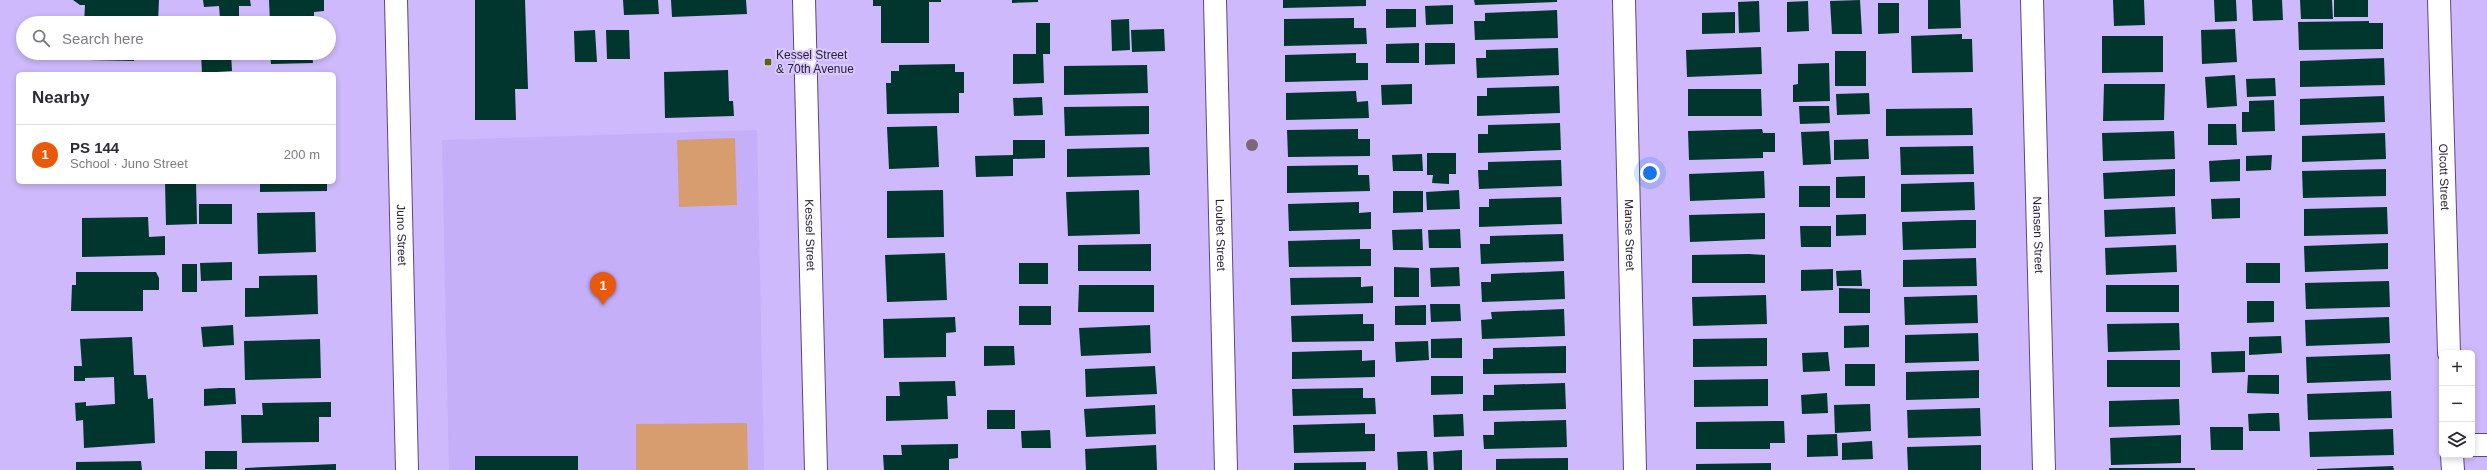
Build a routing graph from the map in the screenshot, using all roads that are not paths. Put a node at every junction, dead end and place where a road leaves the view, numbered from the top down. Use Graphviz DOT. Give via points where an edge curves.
graph roads {
  1 [pos="396,0"];
  2 [pos="804,0"];
  3 [pos="1215,0"];
  4 [pos="1624,0"];
  5 [pos="2032,0"];
  6 [pos="2439,0"];
  7 [pos="2449,350"];
  8 [pos="2487,445"];
  9 [pos="2475,446"];
  10 [pos="2452,458"];
  11 [pos="407,470"];
  12 [pos="816,470"];
  13 [pos="1226,470"];
  14 [pos="1635,470"];
  15 [pos="2044,470"];
  16 [pos="2453,470"];
  1 -- 11 [label="street, Juno Street"];
  2 -- 12 [label="street, Kessel Street"];
  3 -- 13 [label="street, Loubet Street"];
  4 -- 14 [label="street, Manse Street"];
  5 -- 15 [label="street, Nansen Street"];
  6 -- 7 [label="street, Olcott Street"];
  8 -- 9 [label="street"];
  10 -- 16 [label="street"];
}
